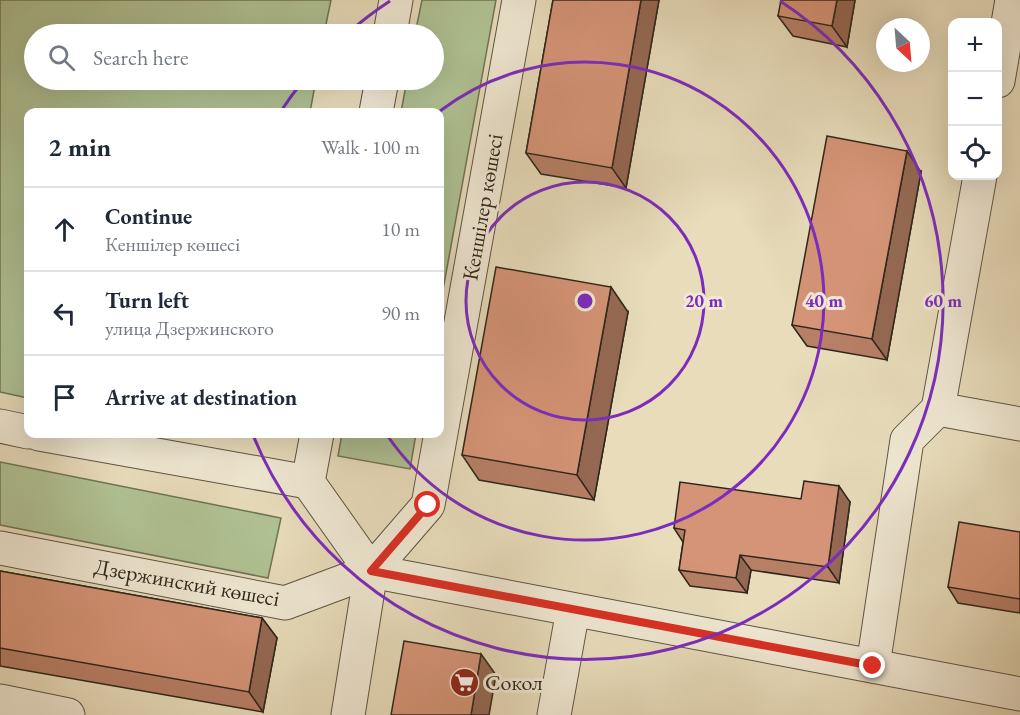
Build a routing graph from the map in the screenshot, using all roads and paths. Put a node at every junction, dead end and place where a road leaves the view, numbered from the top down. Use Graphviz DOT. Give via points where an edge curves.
graph roads {
  1 [pos="396,0"];
  2 [pos="519,0"];
  3 [pos="1012,0"];
  4 [pos="392,24"];
  5 [pos="1000,72"];
  6 [pos="380,90"];
  7 [pos="377,108"];
  8 [pos="979,180"];
  9 [pos="938,408"];
  10 [pos="444,416"];
  11 [pos="1020,424"];
  12 [pos="0,426"];
  13 [pos="24,431"];
  14 [pos="61,438"];
  15 [pos="315,438"];
  16 [pos="440,438"];
  17 [pos="308,482"];
  18 [pos="0,548"];
  19 [pos="371,571"];
  20 [pos="573,610"];
  21 [pos="873,666"];
  22 [pos="1020,694"];
  23 [pos="0,701"];
  24 [pos="68,715"];
  25 [pos="348,715"];
  26 [pos="554,715"];
  1 -- 4 [label="street"];
  2 -- 10 [label="street, Кеншілер көшесі"];
  3 -- 5 [label="street"];
  6 -- 7 [label="street"];
  8 -- 9 [label="street"];
  9 -- 11 [label="street"];
  9 -- 21 [label="street" via="907,440"];
  12 -- 13 [label="street"];
  14 -- 17 [label="street"];
  15 -- 17 [label="street"];
  16 -- 19 [label="street, Кеншілер көшесі" via="428,505"];
  17 -- 19 [label="street"];
  18 -- 19 [label="street, Дзержинский көшесі" via="285,603"];
  19 -- 20 [label="street"];
  19 -- 25 [label="street"];
  20 -- 21 [label="street"];
  20 -- 26 [label="street"];
  21 -- 22 [label="street"];
  23 -- 24 [label="street"];
}
